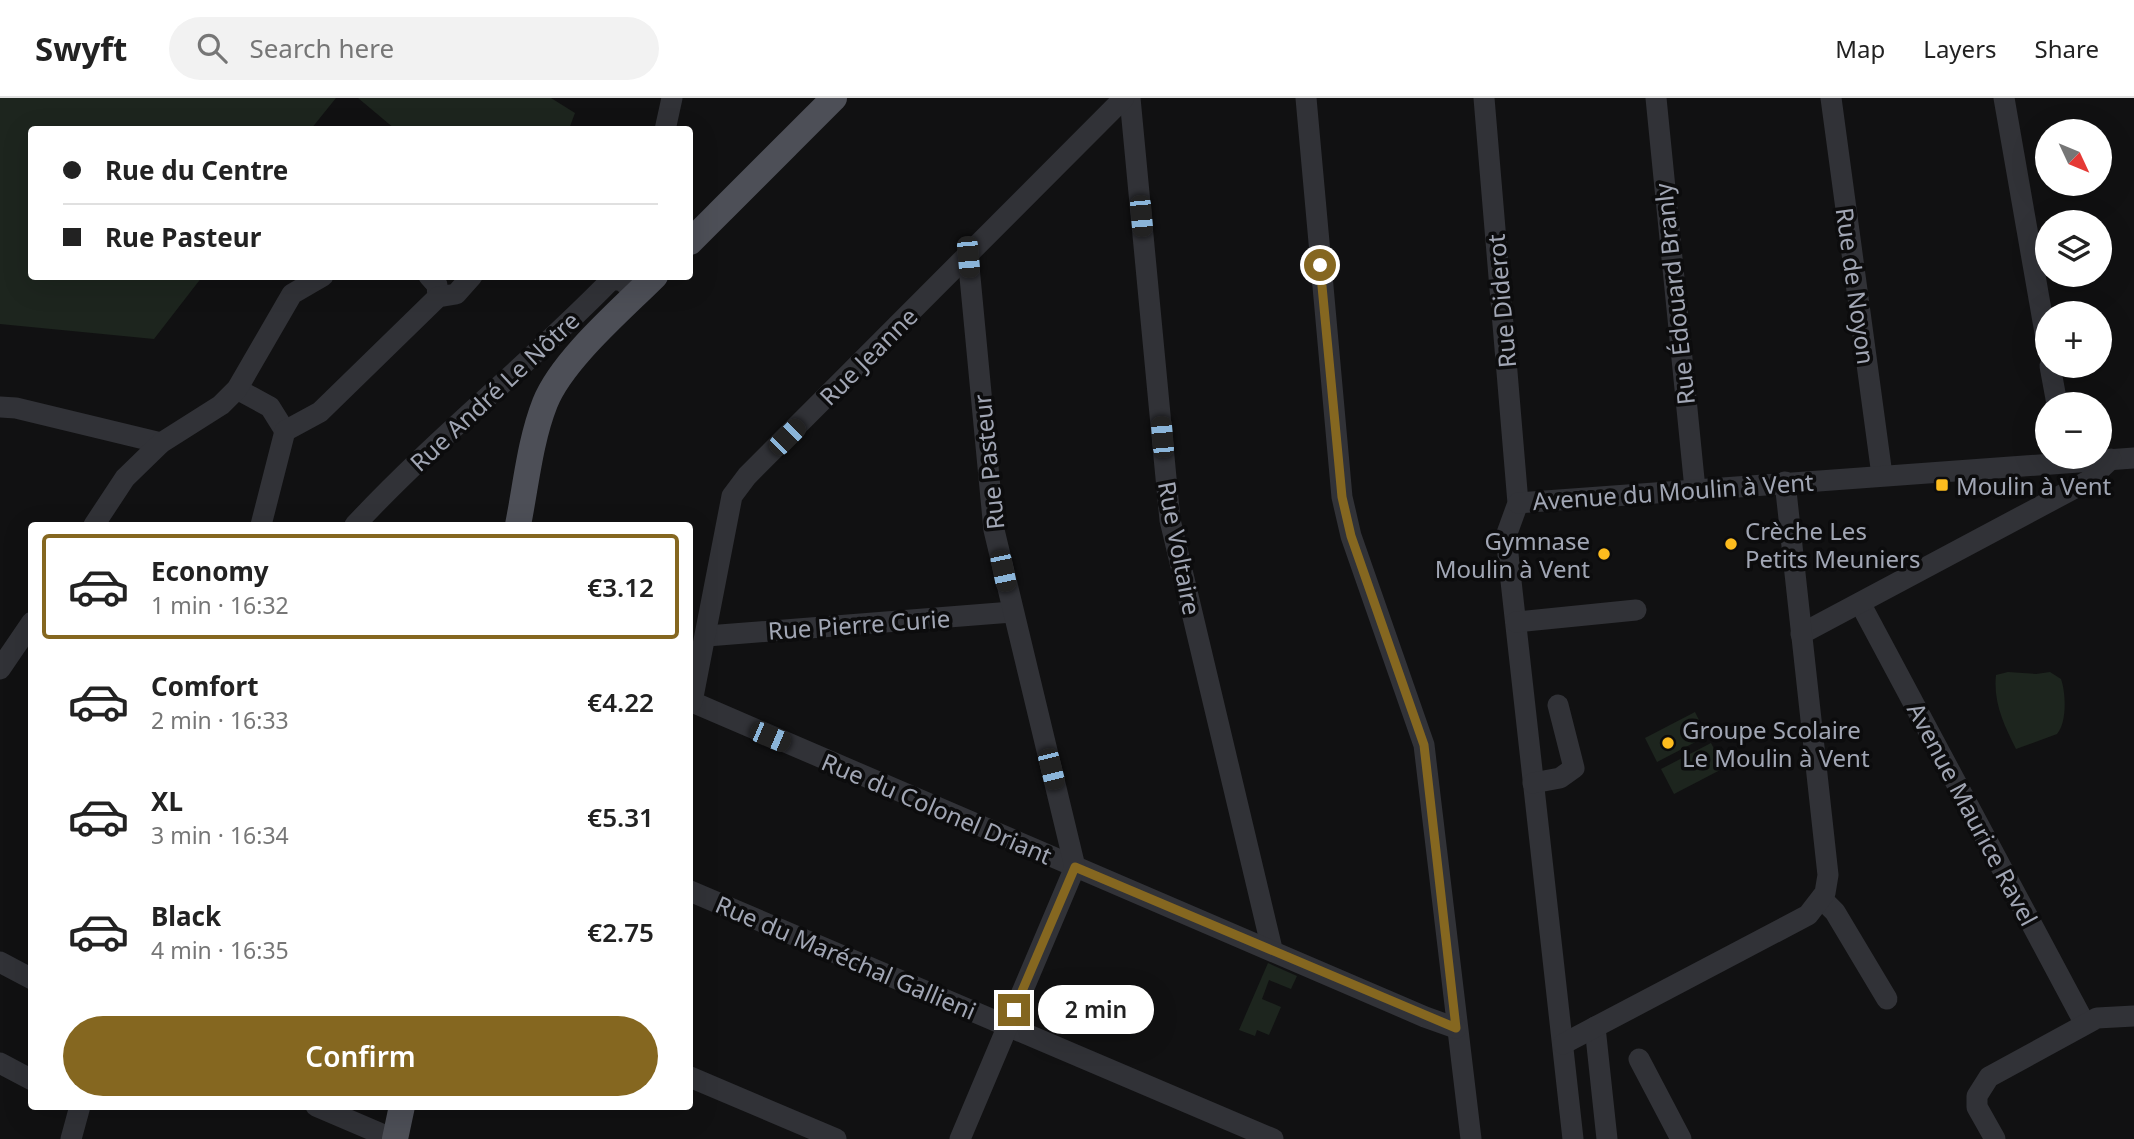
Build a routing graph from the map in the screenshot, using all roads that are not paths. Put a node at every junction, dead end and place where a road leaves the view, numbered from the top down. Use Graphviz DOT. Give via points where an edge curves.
graph roads {
  1 [pos="671,98"];
  2 [pos="834,98"];
  3 [pos="1125,98"];
  4 [pos="1130,98"];
  5 [pos="1306,98"];
  6 [pos="1484,98"];
  7 [pos="1656,98"];
  8 [pos="1831,98"];
  9 [pos="2004,98"];
  10 [pos="666,126"];
  11 [pos="693,239"];
  12 [pos="968,257"];
  13 [pos="316,280"];
  14 [pos="433,280"];
  15 [pos="468,280"];
  16 [pos="615,280"];
  17 [pos="624,280"];
  18 [pos="645,285"];
  19 [pos="438,297"];
  20 [pos="2039,301"];
  21 [pos="237,389"];
  22 [pos="0,407"];
  23 [pos="285,432"];
  24 [pos="161,443"];
  25 [pos="2134,458"];
  26 [pos="2112,459"];
  27 [pos="2035,463"];
  28 [pos="2101,469"];
  29 [pos="1882,475"];
  30 [pos="1785,482"];
  31 [pos="1695,489"];
  32 [pos="1518,503"];
  33 [pos="96,522"];
  34 [pos="262,522"];
  35 [pos="358,522"];
  36 [pos="519,522"];
  37 [pos="1860,604"];
  38 [pos="1636,610"];
  39 [pos="1012,612"];
  40 [pos="1516,622"];
  41 [pos="28,628"];
  42 [pos="1801,634"];
  43 [pos="707,636"];
  44 [pos="0,669"];
  45 [pos="693,693"];
  46 [pos="693,702"];
  47 [pos="1558,705"];
  48 [pos="1534,783"];
  49 [pos="1075,867"];
  50 [pos="693,892"];
  51 [pos="1822,899"];
  52 [pos="1272,949"];
  53 [pos="0,962"];
  54 [pos="28,977"];
  55 [pos="1887,999"];
  56 [pos="2126,1016"];
  57 [pos="2085,1024"];
  58 [pos="1008,1026"];
  59 [pos="1595,1027"];
  60 [pos="1456,1028"];
  61 [pos="1563,1044"];
  62 [pos="1639,1059"];
  63 [pos="0,1063"];
  64 [pos="28,1078"];
  65 [pos="693,1078"];
  66 [pos="79,1110"];
  67 [pos="325,1110"];
  68 [pos="401,1110"];
  69 [pos="71,1139"];
  70 [pos="394,1139"];
  71 [pos="836,1139"];
  72 [pos="960,1139"];
  73 [pos="1273,1139"];
  74 [pos="1471,1139"];
  75 [pos="1573,1139"];
  76 [pos="1607,1139"];
  77 [pos="1681,1139"];
  78 [pos="1995,1139"];
  1 -- 10 [label="street"];
  2 -- 11 [label="main road"];
  3 -- 12 [label="street, Rue Jeanne"];
  4 -- 52 [label="street, Rue Voltaire" via="1170,520"];
  5 -- 60 [label="street" via="1342,497 1351,536 1424,745"];
  6 -- 32 [label="street, Rue Diderot"];
  7 -- 31 [label="street, Rue Édouard Branly"];
  8 -- 29 [label="street, Rue de Noyon"];
  9 -- 20 [label="street"];
  12 -- 39 [label="street, Rue Pasteur" via="993,530"];
  12 -- 43 [label="street, Rue Jeanne" via="732,496"];
  13 -- 21 [label="street" via="292,294"];
  14 -- 19 [label="street"];
  15 -- 19 [label="street" via="456,294"];
  16 -- 35 [label="street, Rue André Le Nôtre" via="394,483"];
  17 -- 18 [label="street, Rue André Le Nôtre"];
  18 -- 36 [label="main road" via="594,336 545,401"];
  19 -- 23 [label="street" via="320,412"];
  21 -- 23 [label="street" via="270,407"];
  21 -- 24 [label="street" via="221,405"];
  22 -- 24 [label="street"];
  23 -- 34 [label="street"];
  24 -- 33 [label="street" via="125,478"];
  25 -- 26 [label="street, Avenue du Moulin à Vent"];
  27 -- 29 [label="street, Avenue du Moulin à Vent"];
  28 -- 37 [label="street" via="2088,481"];
  29 -- 30 [label="street, Avenue du Moulin à Vent"];
  30 -- 31 [label="street, Avenue du Moulin à Vent"];
  30 -- 42 [label="street"];
  31 -- 32 [label="street, Avenue du Moulin à Vent"];
  32 -- 40 [label="street, Avenue du Moulin à Vent" via="1506,536"];
  37 -- 42 [label="street"];
  37 -- 57 [label="street, Avenue Maurice Ravel"];
  38 -- 40 [label="street"];
  39 -- 43 [label="street, Rue Pierre Curie"];
  39 -- 49 [label="street, Rue Pasteur"];
  40 -- 48 [label="street, Avenue du Moulin à Vent"];
  41 -- 44 [label="street"];
  42 -- 51 [label="street" via="1828,875"];
  43 -- 45 [label="street, Rue Jeanne"];
  46 -- 49 [label="street, Rue du Colonel Driant"];
  47 -- 48 [label="street" via="1574,768 1560,778"];
  48 -- 61 [label="street, Avenue du Moulin à Vent"];
  49 -- 52 [label="street, Rue du Colonel Driant"];
  49 -- 58 [label="street"];
  50 -- 58 [label="street, Rue du Maréchal Gallieni"];
  51 -- 55 [label="street" via="1835,912"];
  51 -- 59 [label="street" via="1808,915"];
  52 -- 60 [label="street, Rue du Colonel Driant"];
  53 -- 54 [label="street"];
  56 -- 57 [label="street" via="2097,1018"];
  57 -- 78 [label="street" via="1989,1077 1981,1086 1977,1107"];
  58 -- 72 [label="street"];
  58 -- 73 [label="street, Rue du Maréchal Gallieni"];
  59 -- 61 [label="street"];
  59 -- 76 [label="street"];
  60 -- 74 [label="street"];
  61 -- 75 [label="street, Avenue du Moulin à Vent"];
  62 -- 77 [label="street"];
  63 -- 64 [label="street"];
  65 -- 71 [label="street"];
  66 -- 69 [label="street"];
  67 -- 70 [label="street"];
  68 -- 70 [label="main road"];
}
